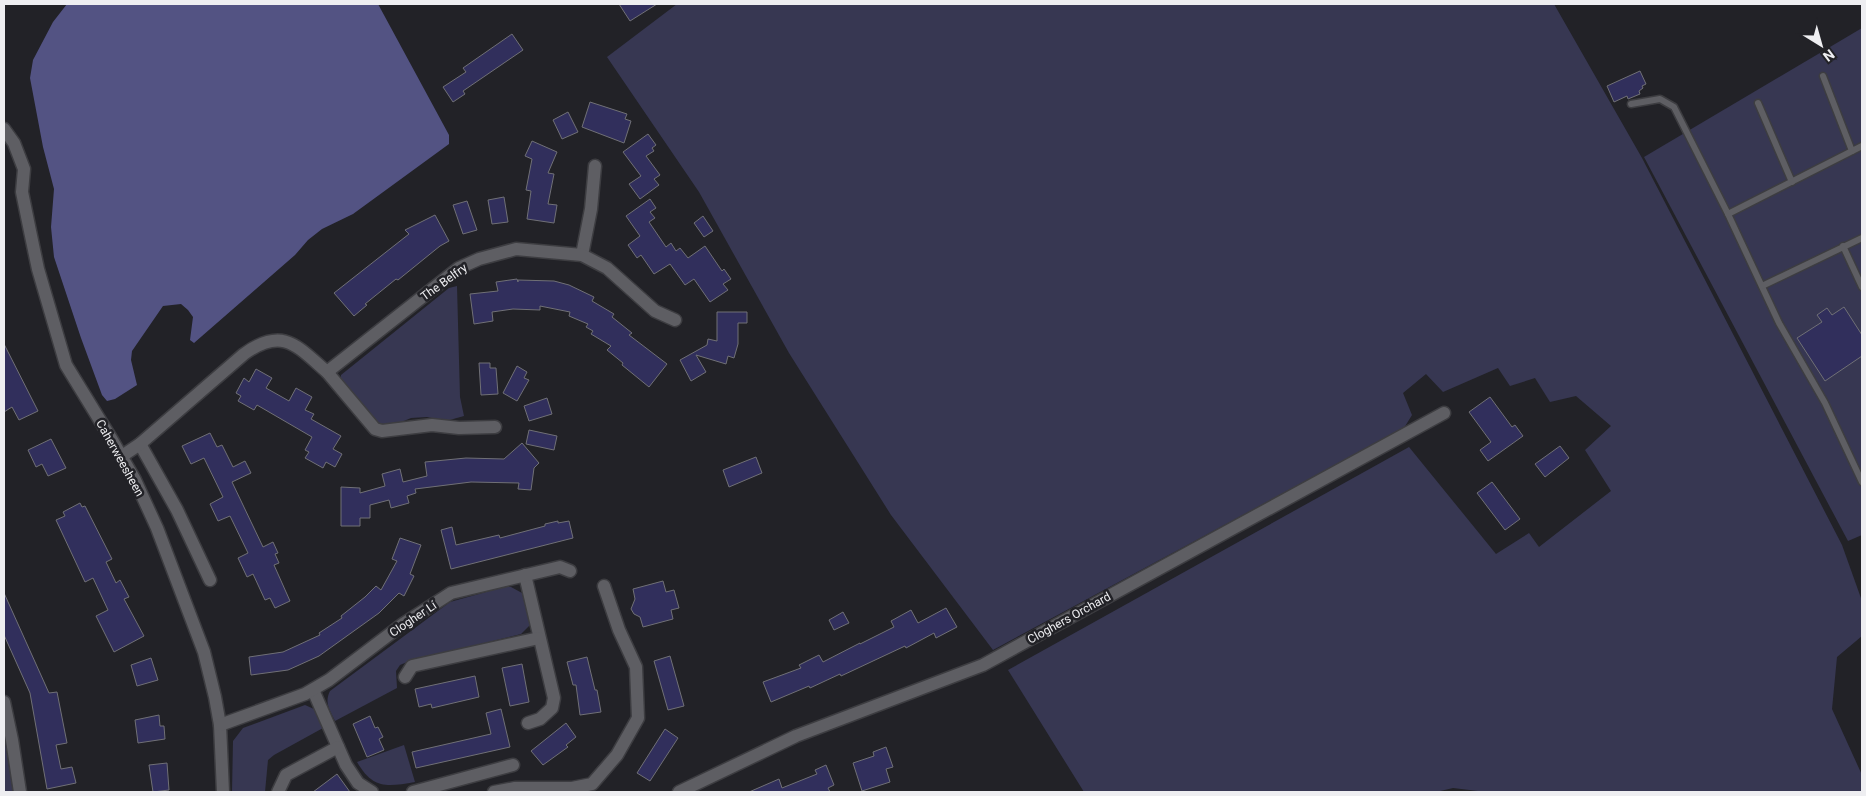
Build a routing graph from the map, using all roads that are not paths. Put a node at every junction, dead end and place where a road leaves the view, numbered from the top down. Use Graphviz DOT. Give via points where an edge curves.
graph roads {
  1 [pos="1823,76"];
  2 [pos="1758,103"];
  3 [pos="1631,104"];
  4 [pos="4,129"];
  5 [pos="1862,146"];
  6 [pos="1852,152"];
  7 [pos="595,166"];
  8 [pos="1792,182"];
  9 [pos="1728,214"];
  10 [pos="1862,238"];
  11 [pos="1843,246"];
  12 [pos="582,255"];
  13 [pos="1762,286"];
  14 [pos="1862,287"];
  15 [pos="675,320"];
  16 [pos="327,372"];
  17 [pos="1444,413"];
  18 [pos="495,427"];
  19 [pos="140,444"];
  20 [pos="122,456"];
  21 [pos="1862,482"];
  22 [pos="570,571"];
  23 [pos="524,574"];
  24 [pos="210,580"];
  25 [pos="604,586"];
  26 [pos="539,638"];
  27 [pos="405,677"];
  28 [pos="314,690"];
  29 [pos="4,702"];
  30 [pos="528,723"];
  31 [pos="220,725"];
  32 [pos="338,747"];
  33 [pos="513,765"];
  34 [pos="594,788"];
  35 [pos="20,792"];
  36 [pos="223,792"];
  37 [pos="278,792"];
  38 [pos="372,792"];
  39 [pos="413,792"];
  40 [pos="494,792"];
  41 [pos="679,792"];
  1 -- 6 [label="lane"];
  2 -- 8 [label="lane"];
  3 -- 9 [label="lane" via="1660,99 1674,107"];
  4 -- 20 [label="street, Caherweesheen" via="14,143 24,169 22,192 34,250 66,365"];
  5 -- 6 [label="lane"];
  6 -- 8 [label="lane"];
  7 -- 12 [label="street"];
  8 -- 9 [label="lane"];
  9 -- 13 [label="lane"];
  10 -- 11 [label="lane"];
  11 -- 13 [label="lane"];
  11 -- 14 [label="lane"];
  12 -- 15 [label="street, The Belfry" via="606,268 655,311"];
  12 -- 16 [label="street, The Belfry" via="516,249 459,268"];
  13 -- 21 [label="lane" via="1779,323 1825,403"];
  16 -- 18 [label="street" via="375,429 432,425"];
  16 -- 19 [label="street" via="285,341 256,344"];
  17 -- 41 [label="street, Cloghers Orchard" via="982,665 796,736"];
  19 -- 20 [label="street"];
  19 -- 24 [label="street" via="177,510"];
  20 -- 31 [label="street, Caherweesheen" via="157,528 204,652"];
  22 -- 23 [label="street, Clogher Lí" via="560,567"];
  23 -- 26 [label="street"];
  23 -- 28 [label="street, Clogher Lí" via="451,594 403,624"];
  25 -- 34 [label="street" via="636,667 638,718"];
  26 -- 27 [label="street" via="412,666"];
  26 -- 30 [label="street" via="554,698 552,708 540,719"];
  28 -- 31 [label="street, Clogher Lí"];
  28 -- 32 [label="street"];
  29 -- 35 [label="street"];
  31 -- 36 [label="street, Caherweesheen"];
  32 -- 37 [label="street" via="286,775"];
  32 -- 38 [label="street" via="358,783"];
  33 -- 39 [label="street"];
  34 -- 40 [label="street" via="515,788"];
}
